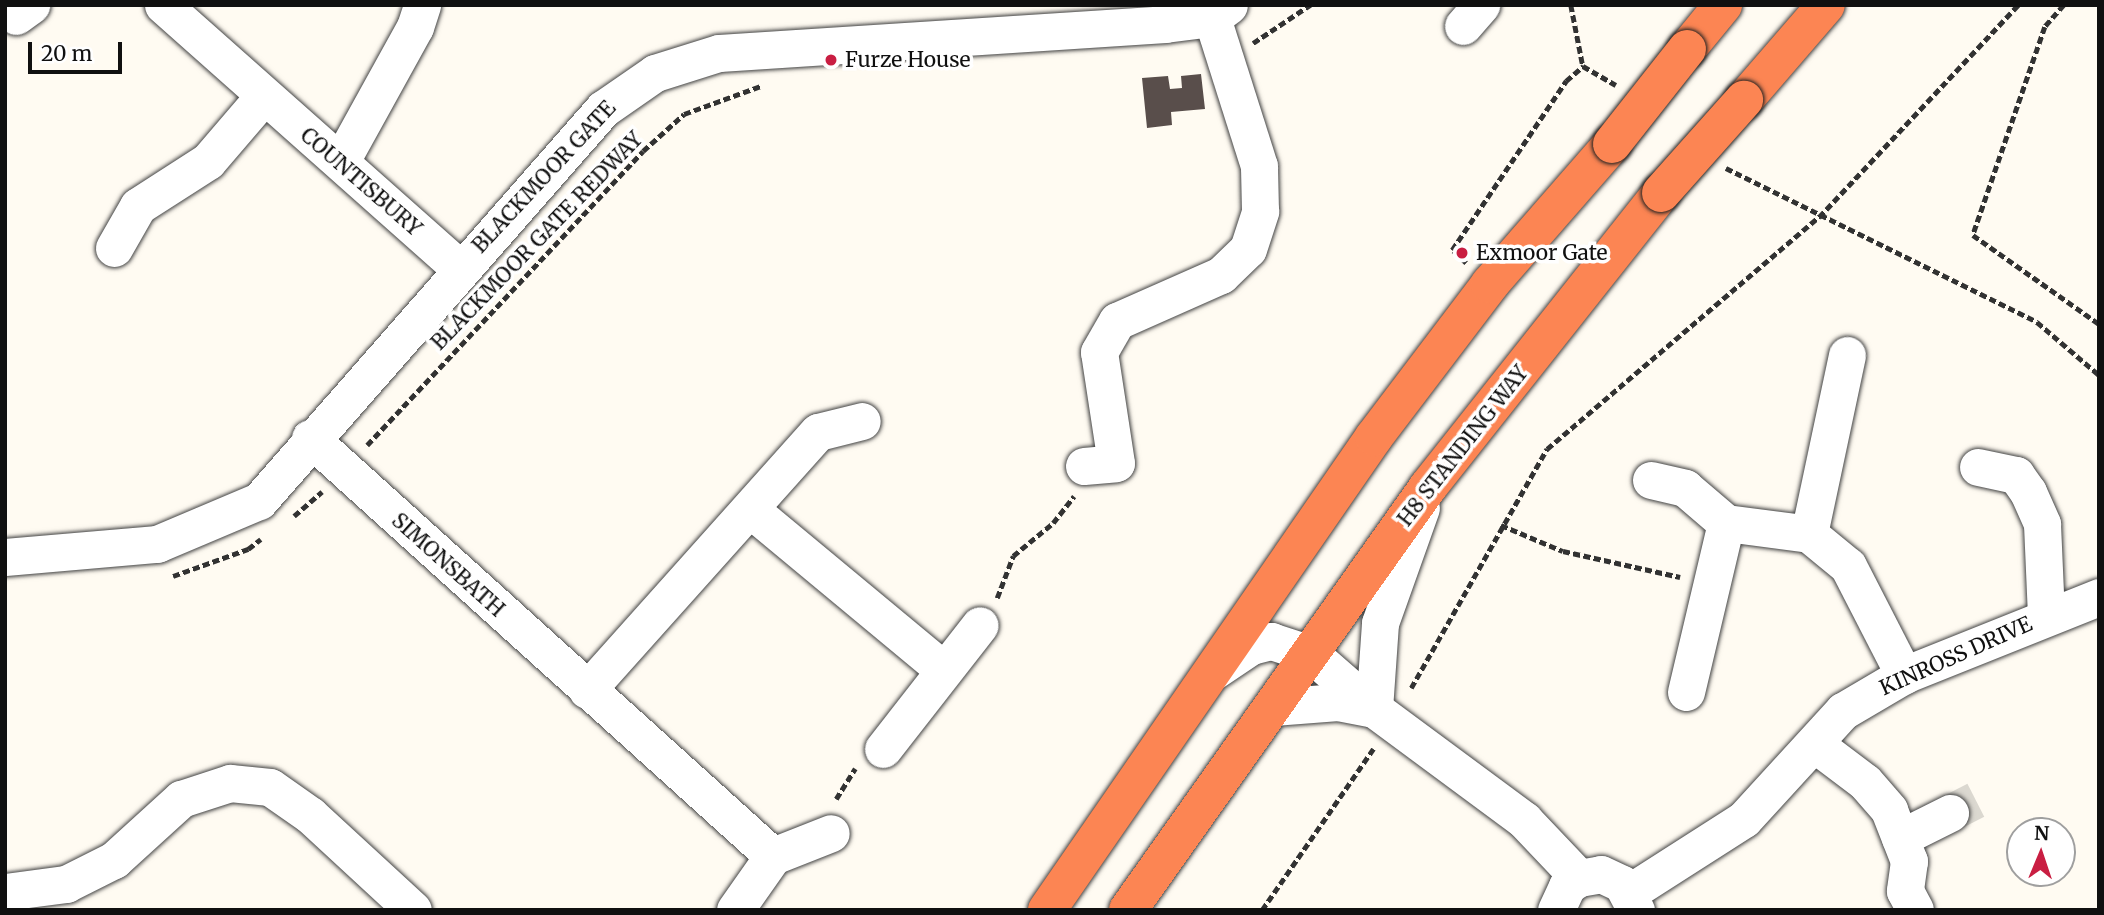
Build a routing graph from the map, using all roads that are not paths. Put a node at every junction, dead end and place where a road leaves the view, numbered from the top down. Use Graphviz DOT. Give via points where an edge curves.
graph roads {
  1 [pos="163,5"];
  2 [pos="422,5"];
  3 [pos="1826,5"];
  4 [pos="1221,11"];
  5 [pos="1706,22"];
  6 [pos="262,98"];
  7 [pos="341,161"];
  8 [pos="114,248"];
  9 [pos="459,268"];
  10 [pos="1847,355"];
  11 [pos="862,421"];
  12 [pos="310,438"];
  13 [pos="1084,466"];
  14 [pos="1978,467"];
  15 [pos="1651,480"];
  16 [pos="1428,487"];
  17 [pos="750,509"];
  18 [pos="1727,523"];
  19 [pos="1809,534"];
  20 [pos="5,557"];
  21 [pos="2099,597"];
  22 [pos="2046,616"];
  23 [pos="980,625"];
  24 [pos="1311,654"];
  25 [pos="943,669"];
  26 [pos="1903,675"];
  27 [pos="1203,678"];
  28 [pos="587,690"];
  29 [pos="1686,692"];
  30 [pos="1273,707"];
  31 [pos="1383,715"];
  32 [pos="1816,745"];
  33 [pos="883,749"];
  34 [pos="1950,813"];
  35 [pos="831,833"];
  36 [pos="1905,850"];
  37 [pos="773,856"];
  38 [pos="1579,878"];
  39 [pos="5,892"];
  40 [pos="1633,901"];
  41 [pos="413,910"];
  42 [pos="736,910"];
  43 [pos="1047,910"];
  44 [pos="1128,910"];
  45 [pos="1556,910"];
  46 [pos="1915,910"];
  1 -- 6 [label="street, COUNTISBURY"];
  2 -- 7 [label="street" via="415,27"];
  3 -- 16 [label="highway, H8 STANDING WAY, bridge" via="1661,193"];
  4 -- 9 [label="street, BLACKMOOR GATE" via="719,53 655,73 603,108"];
  4 -- 13 [label="street" via="1226,54 1259,166 1260,211 1248,249 1221,275 1117,321 1099,352 1116,463"];
  5 -- 27 [label="highway, bridge" via="1612,144 1490,284 1374,437"];
  6 -- 7 [label="street, COUNTISBURY"];
  6 -- 8 [label="street" via="208,161 138,206"];
  7 -- 9 [label="street, COUNTISBURY"];
  9 -- 12 [label="street, BLACKMOOR GATE"];
  10 -- 19 [label="street"];
  11 -- 17 [label="street" via="818,432"];
  12 -- 20 [label="street, BLACKMOOR GATE" via="259,500 211,524 157,544"];
  12 -- 28 [label="street, SIMONSBATH"];
  14 -- 22 [label="street" via="2016,475 2028,492 2042,524"];
  15 -- 18 [label="street" via="1685,488"];
  16 -- 24 [label="highway, H8 STANDING WAY"];
  16 -- 31 [label="street" via="1380,623"];
  17 -- 25 [label="street"];
  17 -- 28 [label="street"];
  18 -- 19 [label="street"];
  18 -- 29 [label="street"];
  19 -- 26 [label="street" via="1849,566"];
  21 -- 22 [label="street, KINROSS DRIVE"];
  22 -- 26 [label="street, KINROSS DRIVE"];
  23 -- 25 [label="street"];
  24 -- 27 [label="street" via="1271,641 1251,646"];
  24 -- 30 [label="highway, H8 STANDING WAY"];
  24 -- 31 [label="street"];
  25 -- 33 [label="street"];
  26 -- 32 [label="street, KINROSS DRIVE" via="1843,711"];
  27 -- 43 [label="highway"];
  28 -- 37 [label="street, SIMONSBATH"];
  30 -- 31 [label="street" via="1338,702"];
  30 -- 44 [label="highway, H8 STANDING WAY"];
  31 -- 38 [label="street" via="1524,820"];
  32 -- 36 [label="street" via="1865,782 1889,810"];
  32 -- 40 [label="street, KINROSS DRIVE" via="1744,819"];
  34 -- 36 [label="street"];
  35 -- 37 [label="street"];
  36 -- 46 [label="street" via="1905,891"];
  37 -- 42 [label="street"];
  38 -- 40 [label="street" via="1601,874"];
  38 -- 45 [label="street" via="1567,886"];
  39 -- 41 [label="street" via="66,884 114,860 181,799 230,783 270,787 310,815"];
}
